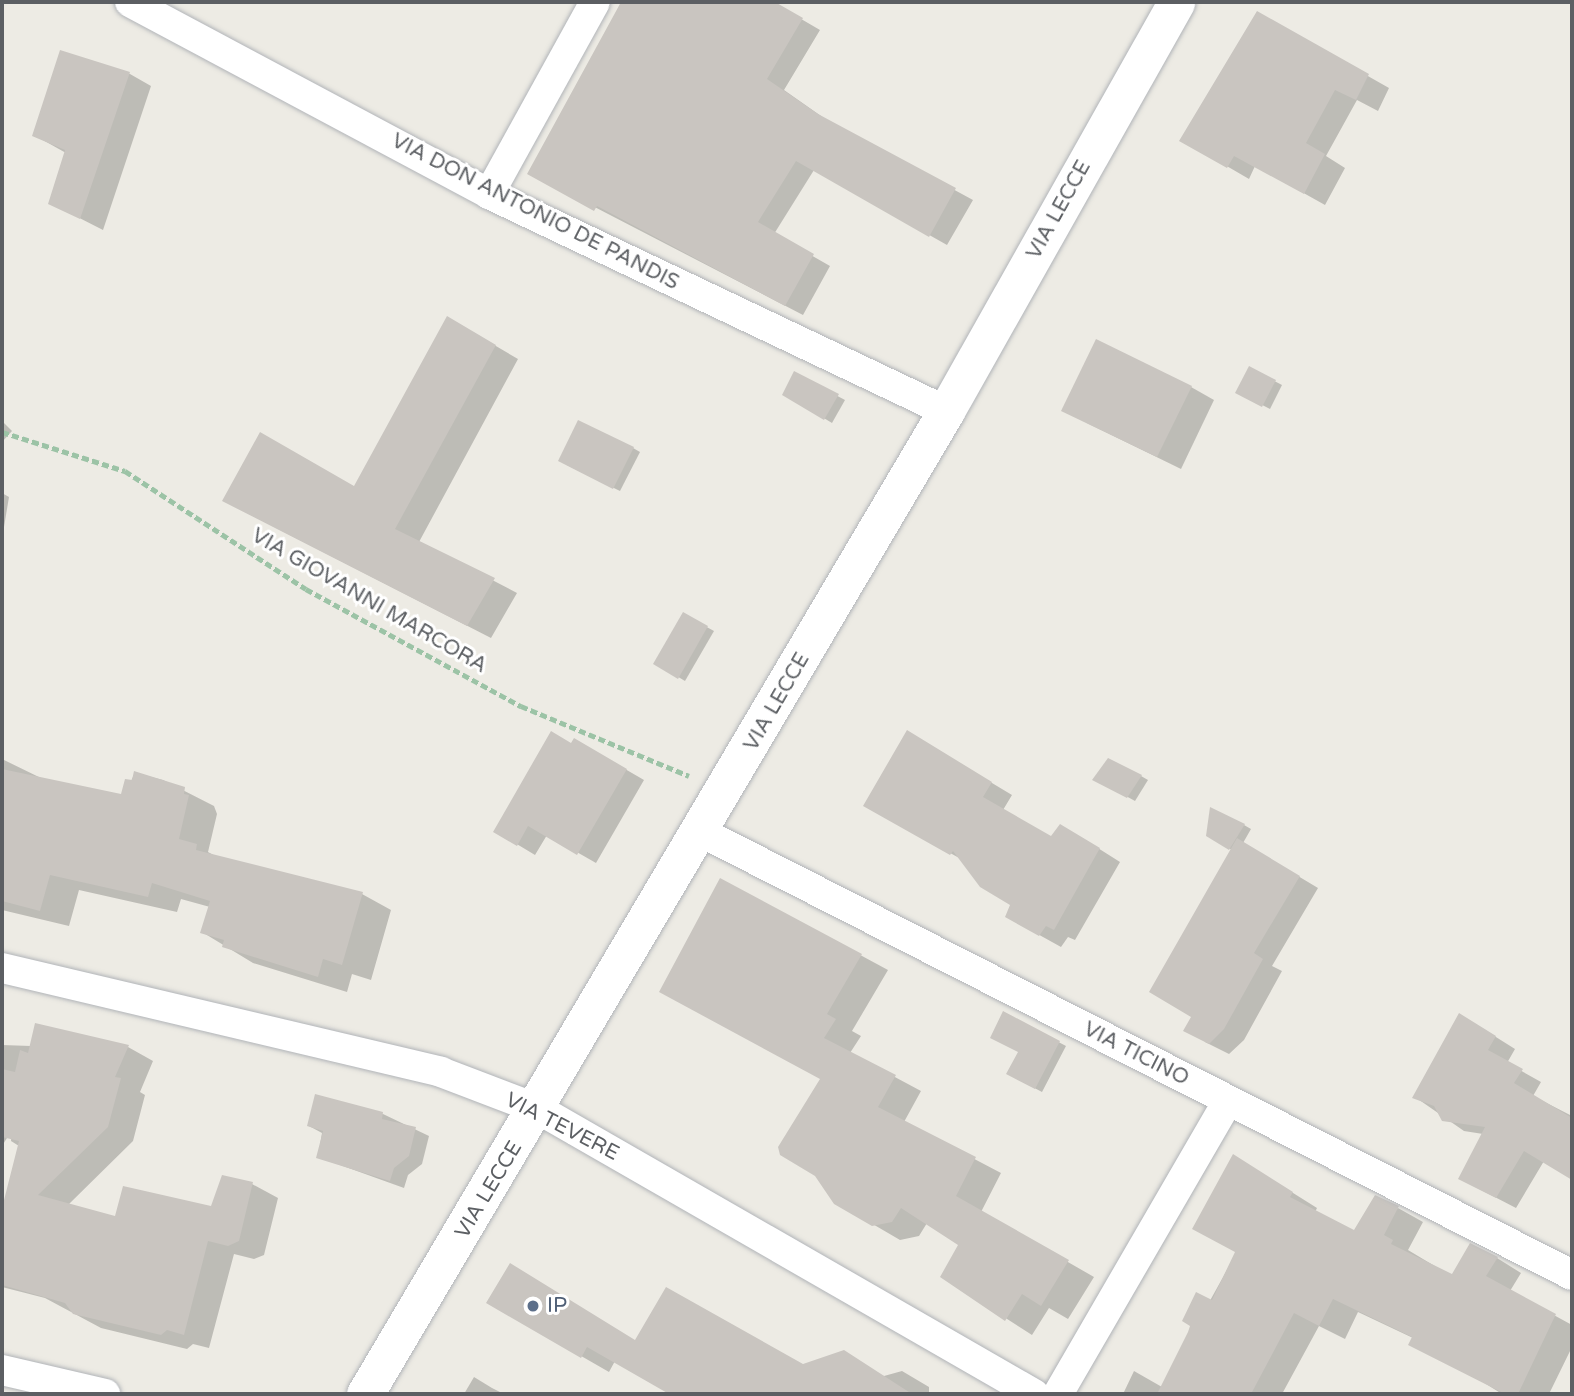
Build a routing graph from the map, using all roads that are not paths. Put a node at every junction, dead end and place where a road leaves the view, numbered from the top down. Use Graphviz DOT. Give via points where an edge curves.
graph roads {
  1 [pos="130,2"];
  2 [pos="594,2"];
  3 [pos="1176,2"];
  4 [pos="489,194"];
  5 [pos="946,411"];
  6 [pos="701,832"];
  7 [pos="2,968"];
  8 [pos="1228,1101"];
  9 [pos="538,1109"];
  10 [pos="1572,1275"];
  11 [pos="2,1370"];
  12 [pos="105,1394"];
  13 [pos="365,1394"];
  14 [pos="1034,1394"];
  15 [pos="1058,1394"];
  1 -- 4 [label="street, VIA DON ANTONIO DE PANDIS"];
  2 -- 4 [label="street"];
  3 -- 5 [label="street, VIA LECCE"];
  4 -- 5 [label="street, VIA DON ANTONIO DE PANDIS"];
  5 -- 6 [label="street, VIA LECCE"];
  6 -- 8 [label="street, VIA TICINO"];
  6 -- 9 [label="street, VIA LECCE"];
  7 -- 9 [label="street, VIA TEVERE" via="441,1072"];
  8 -- 10 [label="street, VIA TICINO"];
  8 -- 15 [label="street"];
  9 -- 13 [label="street, VIA LECCE"];
  9 -- 14 [label="street, VIA TEVERE"];
  11 -- 12 [label="street"];
}
